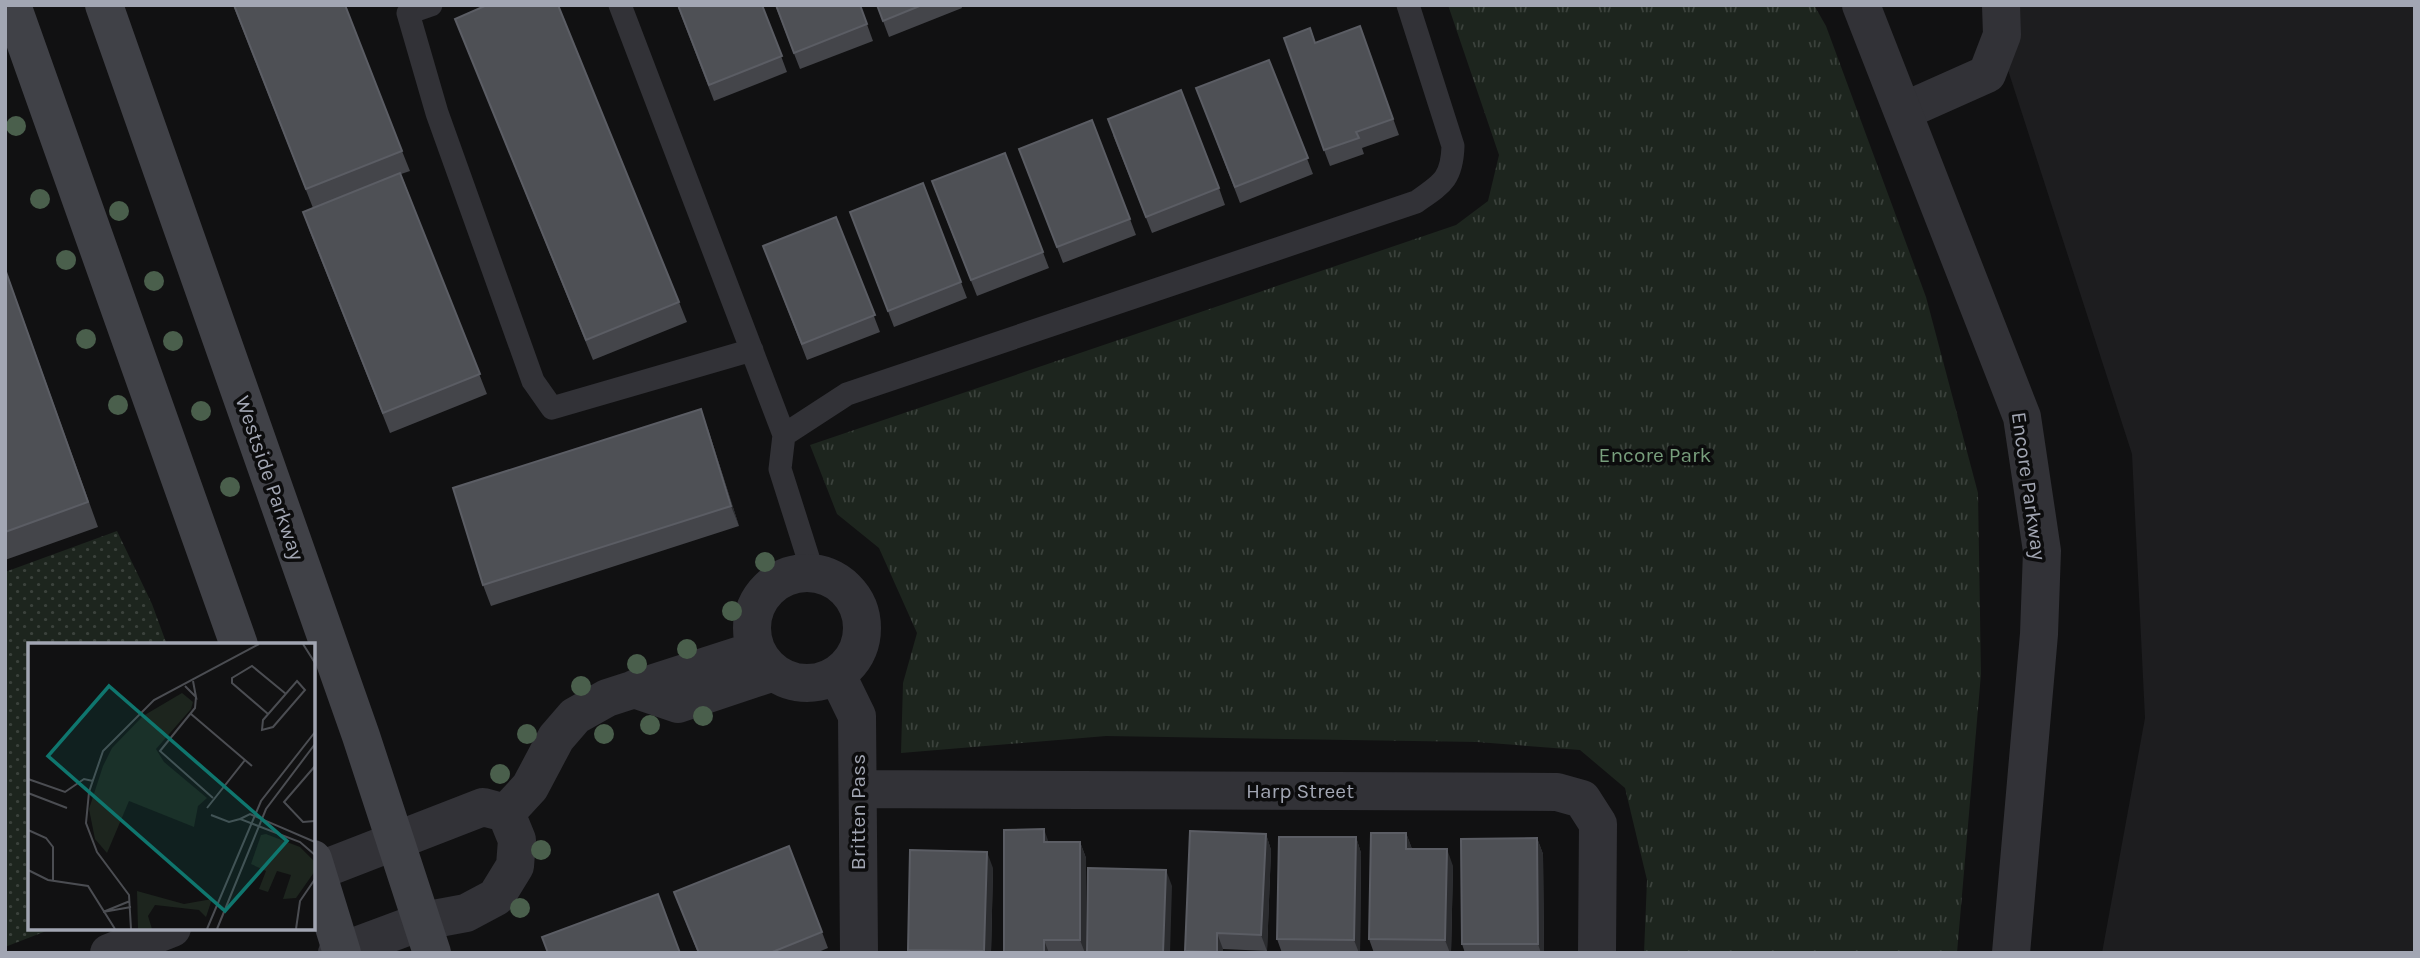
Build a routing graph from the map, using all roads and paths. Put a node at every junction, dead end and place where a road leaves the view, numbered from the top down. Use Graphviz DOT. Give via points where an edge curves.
graph roads {
  1 [pos="12,5"];
  2 [pos="104,5"];
  3 [pos="432,5"];
  4 [pos="620,5"];
  5 [pos="1408,5"];
  6 [pos="1861,5"];
  7 [pos="2001,5"];
  8 [pos="1904,111"];
  9 [pos="752,350"];
  10 [pos="784,435"];
  11 [pos="813,573"];
  12 [pos="238,643"];
  13 [pos="765,661"];
  14 [pos="837,675"];
  15 [pos="858,789"];
  16 [pos="506,813"];
  17 [pos="397,839"];
  18 [pos="315,868"];
  19 [pos="167,930"];
  20 [pos="427,937"];
  21 [pos="340,952"];
  22 [pos="109,953"];
  23 [pos="859,953"];
  24 [pos="1597,953"];
  25 [pos="2011,953"];
  1 -- 12 [label="main road"];
  2 -- 17 [label="main road, Westside Parkway"];
  3 -- 9 [label="lane" via="408,13 437,113 533,381 552,408"];
  4 -- 9 [label="lane"];
  5 -- 10 [label="lane" via="1452,146 1452,169 1416,202 847,394"];
  6 -- 8 [label="street, Encore Parkway"];
  7 -- 8 [label="street" via="2002,36 1987,74"];
  8 -- 25 [label="street, Encore Parkway" via="2022,417 2042,551"];
  9 -- 10 [label="lane"];
  10 -- 11 [label="lane" via="780,469"];
  11 -- 13 [label="street" via="785,577 757,601 751,619"];
  11 -- 14 [label="street" via="838,581 860,610 860,647"];
  13 -- 14 [label="street" via="802,683"];
  13 -- 16 [label="street" via="634,689 575,716 556,738 530,787"];
  14 -- 15 [label="street, Britten Pass" via="857,716"];
  15 -- 23 [label="street, Britten Pass"];
  15 -- 24 [label="street, Harp Street" via="1557,792 1582,799 1598,824"];
  16 -- 17 [label="street" via="483,807"];
  16 -- 20 [label="street" via="517,840 514,866 496,897"];
  17 -- 18 [label="street"];
  17 -- 20 [label="main road, Westside Parkway"];
  18 -- 21 [label="main road"];
  19 -- 22 [label="street"];
  20 -- 21 [label="street"];
}
